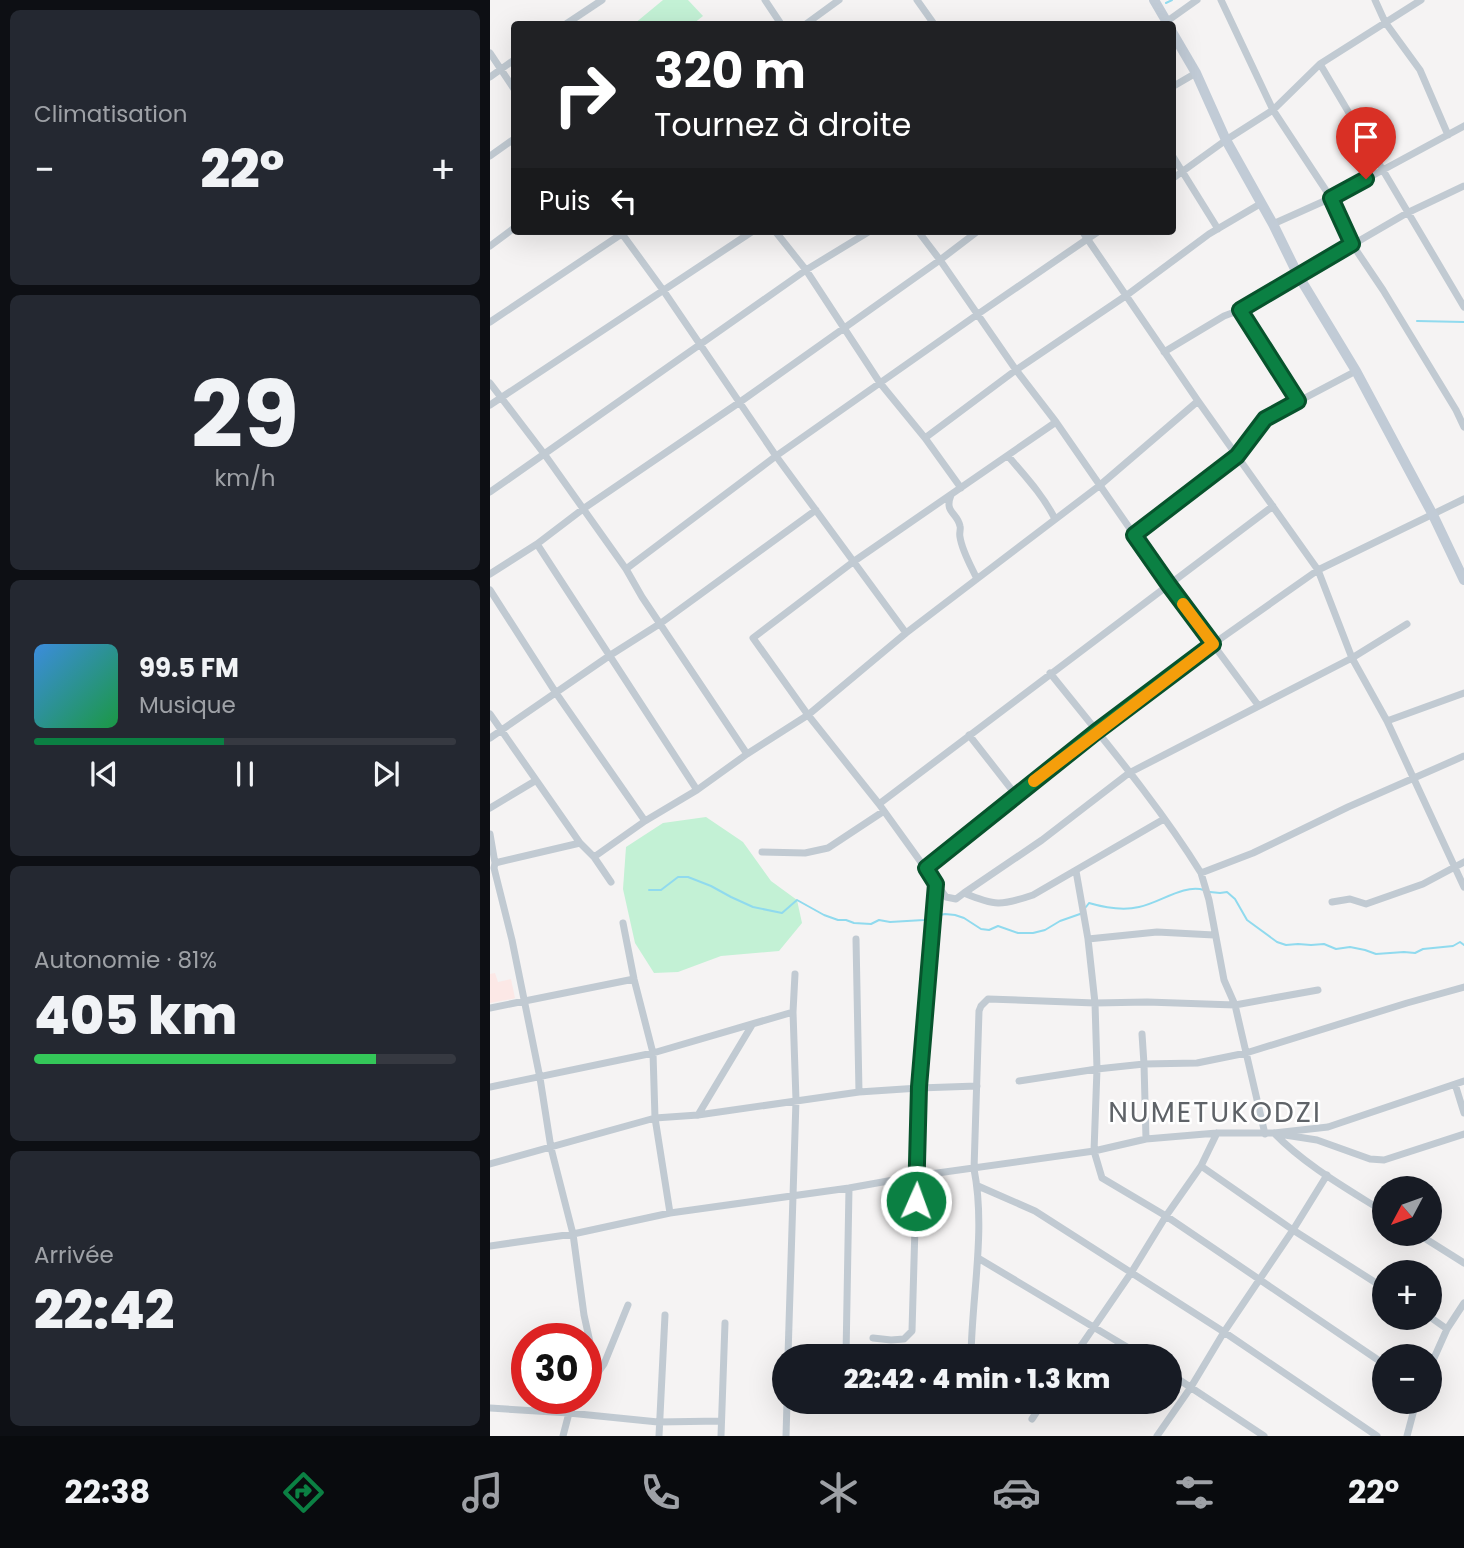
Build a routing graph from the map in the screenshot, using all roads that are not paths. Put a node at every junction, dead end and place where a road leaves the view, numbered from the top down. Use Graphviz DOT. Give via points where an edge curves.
graph roads {
  1 [pos="602,0"];
  2 [pos="765,0"];
  3 [pos="839,0"];
  4 [pos="917,0"];
  5 [pos="1154,0"];
  6 [pos="1197,0"];
  7 [pos="1221,0"];
  8 [pos="1375,0"];
  9 [pos="1421,0"];
  10 [pos="570,21"];
  11 [pos="779,21"];
  12 [pos="810,21"];
  13 [pos="931,21"];
  14 [pos="1166,21"];
  15 [pos="1170,21"];
  16 [pos="1385,22"];
  17 [pos="1176,40"];
  18 [pos="490,53"];
  19 [pos="511,62"];
  20 [pos="1320,64"];
  21 [pos="501,69"];
  22 [pos="1196,73"];
  23 [pos="490,78"];
  24 [pos="511,84"];
  25 [pos="1176,85"];
  26 [pos="1273,110"];
  27 [pos="1464,126"];
  28 [pos="1448,135"];
  29 [pos="1226,140"];
  30 [pos="511,141"];
  31 [pos="490,156"];
  32 [pos="1176,162"];
  33 [pos="1383,170"];
  34 [pos="1182,173"];
  35 [pos="1176,176"];
  36 [pos="1464,187"];
  37 [pos="1331,198"];
  38 [pos="1261,204"];
  39 [pos="1407,213"];
  40 [pos="1273,224"];
  41 [pos="1218,229"];
  42 [pos="511,230"];
  43 [pos="618,235"];
  44 [pos="624,235"];
  45 [pos="747,235"];
  46 [pos="778,235"];
  47 [pos="863,235"];
  48 [pos="921,235"];
  49 [pos="973,235"];
  50 [pos="1085,235"];
  51 [pos="1094,235"];
  52 [pos="1088,240"];
  53 [pos="1352,244"];
  54 [pos="490,246"];
  55 [pos="940,260"];
  56 [pos="806,270"];
  57 [pos="1298,275"];
  58 [pos="663,290"];
  59 [pos="1127,295"];
  60 [pos="1464,307"];
  61 [pos="1240,310"];
  62 [pos="978,314"];
  63 [pos="490,322"];
  64 [pos="843,327"];
  65 [pos="701,344"];
  66 [pos="1164,352"];
  67 [pos="1017,370"];
  68 [pos="1356,371"];
  69 [pos="490,383"];
  70 [pos="880,383"];
  71 [pos="500,397"];
  72 [pos="1198,401"];
  73 [pos="1298,401"];
  74 [pos="740,402"];
  75 [pos="490,405"];
  76 [pos="1056,422"];
  77 [pos="1464,427"];
  78 [pos="925,438"];
  79 [pos="545,455"];
  80 [pos="776,456"];
  81 [pos="1008,456"];
  82 [pos="1237,456"];
  83 [pos="1099,486"];
  84 [pos="961,488"];
  85 [pos="490,492"];
  86 [pos="951,495"];
  87 [pos="1464,499"];
  88 [pos="1273,506"];
  89 [pos="583,509"];
  90 [pos="816,510"];
  91 [pos="1433,515"];
  92 [pos="1055,519"];
  93 [pos="1134,535"];
  94 [pos="537,544"];
  95 [pos="853,562"];
  96 [pos="626,569"];
  97 [pos="1318,570"];
  98 [pos="490,574"];
  99 [pos="977,579"];
  100 [pos="1464,580"];
  101 [pos="1169,585"];
  102 [pos="490,590"];
  103 [pos="661,623"];
  104 [pos="1408,624"];
  105 [pos="906,633"];
  106 [pos="1213,644"];
  107 [pos="609,656"];
  108 [pos="1352,657"];
  109 [pos="1050,673"];
  110 [pos="556,693"];
  111 [pos="1464,693"];
  112 [pos="1258,705"];
  113 [pos="490,715"];
  114 [pos="808,715"];
  115 [pos="1387,721"];
  116 [pos="502,729"];
  117 [pos="1096,732"];
  118 [pos="969,735"];
  119 [pos="490,738"];
  120 [pos="747,754"];
  121 [pos="1464,756"];
  122 [pos="1129,773"];
  123 [pos="1412,778"];
  124 [pos="535,781"];
  125 [pos="697,790"];
  126 [pos="1016,795"];
  127 [pos="490,808"];
  128 [pos="882,808"];
  129 [pos="1164,819"];
  130 [pos="645,821"];
  131 [pos="490,834"];
  132 [pos="580,843"];
  133 [pos="762,852"];
  134 [pos="594,857"];
  135 [pos="1464,862"];
  136 [pos="1455,866"];
  137 [pos="493,867"];
  138 [pos="926,868"];
  139 [pos="1076,871"];
  140 [pos="1201,873"];
  141 [pos="611,882"];
  142 [pos="936,884"];
  143 [pos="1464,887"];
  144 [pos="964,893"];
  145 [pos="1332,902"];
  146 [pos="623,923"];
  147 [pos="1214,935"];
  148 [pos="856,939"];
  149 [pos="1088,939"];
  150 [pos="795,974"];
  151 [pos="634,979"];
  152 [pos="1464,987"];
  153 [pos="1318,990"];
  154 [pos="523,1002"];
  155 [pos="1095,1003"];
  156 [pos="1235,1005"];
  157 [pos="490,1008"];
  158 [pos="793,1012"];
  159 [pos="752,1025"];
  160 [pos="1142,1034"];
  161 [pos="653,1053"];
  162 [pos="1246,1054"];
  163 [pos="1144,1064"];
  164 [pos="1097,1069"];
  165 [pos="540,1078"];
  166 [pos="1464,1080"];
  167 [pos="1019,1082"];
  168 [pos="1455,1084"];
  169 [pos="977,1086"];
  170 [pos="490,1087"];
  171 [pos="919,1087"];
  172 [pos="859,1092"];
  173 [pos="796,1100"];
  174 [pos="1464,1113"];
  175 [pos="698,1115"];
  176 [pos="655,1118"];
  177 [pos="1217,1133"];
  178 [pos="1269,1133"];
  179 [pos="1464,1134"];
  180 [pos="1146,1139"];
  181 [pos="551,1148"];
  182 [pos="1094,1151"];
  183 [pos="490,1164"];
  184 [pos="1201,1166"];
  185 [pos="974,1169"];
  186 [pos="1327,1175"];
  187 [pos="916,1176"];
  188 [pos="978,1186"];
  189 [pos="849,1188"];
  190 [pos="792,1196"];
  191 [pos="1372,1204"];
  192 [pos="670,1213"];
  193 [pos="1166,1216"];
  194 [pos="1293,1230"];
  195 [pos="573,1234"];
  196 [pos="490,1246"];
  197 [pos="1437,1246"];
  198 [pos="978,1258"];
  199 [pos="1464,1263"];
  200 [pos="1131,1273"];
  201 [pos="1259,1279"];
  202 [pos="1372,1280"];
  203 [pos="1464,1303"];
  204 [pos="628,1306"];
  205 [pos="665,1315"];
  206 [pos="586,1323"];
  207 [pos="725,1323"];
  208 [pos="1442,1325"];
  209 [pos="1094,1327"];
  210 [pos="1447,1329"];
  211 [pos="1224,1332"];
  212 [pos="873,1338"];
  213 [pos="788,1344"];
  214 [pos="846,1344"];
  215 [pos="972,1344"];
  216 [pos="1082,1344"];
  217 [pos="1122,1344"];
  218 [pos="1440,1344"];
  219 [pos="1372,1356"];
  220 [pos="602,1367"];
  221 [pos="1182,1381"];
  222 [pos="1191,1387"];
  223 [pos="490,1408"];
  224 [pos="511,1409"];
  225 [pos="569,1414"];
  226 [pos="579,1414"];
  227 [pos="787,1414"];
  228 [pos="1036,1414"];
  229 [pos="1413,1414"];
  230 [pos="1032,1419"];
  231 [pos="721,1421"];
  232 [pos="658,1422"];
  233 [pos="563,1436"];
  234 [pos="659,1436"];
  235 [pos="721,1436"];
  236 [pos="786,1436"];
  237 [pos="1157,1436"];
  238 [pos="1264,1436"];
  239 [pos="1377,1436"];
  240 [pos="1407,1436"];
  1 -- 10 [label="street"];
  2 -- 11 [label="street"];
  3 -- 12 [label="street"];
  4 -- 13 [label="street"];
  5 -- 14 [label="street"];
  6 -- 15 [label="street"];
  7 -- 26 [label="street"];
  8 -- 16 [label="street"];
  9 -- 16 [label="street"];
  16 -- 20 [label="street"];
  16 -- 28 [label="street" via="1420,71"];
  17 -- 22 [label="street"];
  18 -- 21 [label="street"];
  19 -- 21 [label="street"];
  20 -- 26 [label="street"];
  20 -- 33 [label="street"];
  21 -- 23 [label="street"];
  21 -- 24 [label="street"];
  22 -- 25 [label="street"];
  22 -- 29 [label="street"];
  26 -- 29 [label="street"];
  26 -- 37 [label="street"];
  27 -- 28 [label="street"];
  28 -- 33 [label="street"];
  29 -- 34 [label="street"];
  29 -- 38 [label="street"];
  30 -- 31 [label="street"];
  32 -- 34 [label="street"];
  33 -- 37 [label="street"];
  33 -- 39 [label="street"];
  34 -- 35 [label="street"];
  34 -- 41 [label="street"];
  36 -- 39 [label="street"];
  37 -- 40 [label="street"];
  37 -- 53 [label="street"];
  38 -- 40 [label="street"];
  38 -- 41 [label="street"];
  39 -- 53 [label="street"];
  39 -- 60 [label="street"];
  40 -- 57 [label="street"];
  41 -- 59 [label="street"];
  42 -- 54 [label="street"];
  43 -- 63 [label="street"];
  44 -- 58 [label="street"];
  45 -- 58 [label="street"];
  46 -- 56 [label="street"];
  47 -- 56 [label="street"];
  48 -- 55 [label="street"];
  49 -- 55 [label="street"];
  50 -- 52 [label="street"];
  51 -- 52 [label="street"];
  52 -- 59 [label="street"];
  52 -- 62 [label="street"];
  53 -- 57 [label="street"];
  53 -- 77 [label="street"];
  55 -- 62 [label="street"];
  55 -- 64 [label="street"];
  56 -- 64 [label="street"];
  56 -- 65 [label="street"];
  57 -- 61 [label="street"];
  57 -- 68 [label="street"];
  58 -- 65 [label="street"];
  58 -- 71 [label="street"];
  59 -- 66 [label="street"];
  59 -- 67 [label="street"];
  61 -- 66 [label="street"];
  61 -- 73 [label="street"];
  62 -- 67 [label="street"];
  62 -- 70 [label="street"];
  64 -- 70 [label="street"];
  64 -- 74 [label="street"];
  65 -- 74 [label="street"];
  65 -- 79 [label="street"];
  66 -- 72 [label="street"];
  67 -- 76 [label="street"];
  67 -- 78 [label="street"];
  68 -- 73 [label="street"];
  68 -- 91 [label="street"];
  69 -- 71 [label="street"];
  70 -- 78 [label="street"];
  70 -- 80 [label="street"];
  71 -- 75 [label="street"];
  71 -- 79 [label="street"];
  72 -- 82 [label="street"];
  72 -- 83 [label="street"];
  73 -- 82 [label="street" via="1265,419"];
  74 -- 80 [label="street"];
  74 -- 89 [label="street"];
  76 -- 81 [label="street"];
  76 -- 83 [label="street"];
  78 -- 84 [label="street"];
  79 -- 85 [label="street"];
  79 -- 89 [label="street"];
  80 -- 90 [label="street"];
  80 -- 96 [label="street"];
  81 -- 84 [label="street"];
  81 -- 92 [label="street"];
  82 -- 88 [label="street"];
  82 -- 93 [label="street"];
  83 -- 92 [label="street"];
  83 -- 93 [label="street"];
  84 -- 86 [label="street"];
  86 -- 95 [label="street"];
  86 -- 99 [label="street" via="949,508 960,525 963,549"];
  87 -- 91 [label="street"];
  88 -- 97 [label="street"];
  88 -- 101 [label="street"];
  89 -- 94 [label="street"];
  89 -- 96 [label="street"];
  90 -- 95 [label="street"];
  90 -- 103 [label="street"];
  91 -- 97 [label="street"];
  91 -- 100 [label="street"];
  92 -- 99 [label="street"];
  93 -- 101 [label="street"];
  94 -- 98 [label="street"];
  94 -- 107 [label="street"];
  95 -- 105 [label="street"];
  95 -- 114 [label="street" via="753,638"];
  96 -- 103 [label="street"];
  97 -- 106 [label="street"];
  97 -- 108 [label="street"];
  99 -- 105 [label="street"];
  101 -- 106 [label="street"];
  101 -- 109 [label="street"];
  102 -- 110 [label="street"];
  103 -- 107 [label="street"];
  103 -- 120 [label="street"];
  104 -- 108 [label="street"];
  105 -- 114 [label="street"];
  106 -- 112 [label="street"];
  106 -- 117 [label="street"];
  107 -- 110 [label="street"];
  107 -- 125 [label="street"];
  108 -- 112 [label="street"];
  108 -- 115 [label="street"];
  109 -- 117 [label="street"];
  109 -- 118 [label="street"];
  110 -- 116 [label="street"];
  110 -- 130 [label="street"];
  111 -- 115 [label="street"];
  112 -- 122 [label="street"];
  113 -- 116 [label="street"];
  114 -- 120 [label="street"];
  114 -- 128 [label="street"];
  115 -- 123 [label="street"];
  116 -- 119 [label="street"];
  116 -- 124 [label="street"];
  117 -- 122 [label="street"];
  117 -- 126 [label="street"];
  118 -- 126 [label="street"];
  118 -- 128 [label="street"];
  120 -- 125 [label="street"];
  121 -- 123 [label="street"];
  122 -- 129 [label="street"];
  122 -- 144 [label="street"];
  123 -- 136 [label="street"];
  123 -- 140 [label="street"];
  124 -- 127 [label="street"];
  124 -- 132 [label="street"];
  125 -- 130 [label="street"];
  126 -- 138 [label="street"];
  128 -- 133 [label="street" via="828,848 805,853"];
  128 -- 138 [label="street"];
  129 -- 139 [label="street"];
  129 -- 140 [label="street"];
  130 -- 134 [label="street"];
  131 -- 137 [label="street"];
  132 -- 134 [label="street"];
  132 -- 137 [label="street"];
  134 -- 141 [label="street"];
  135 -- 136 [label="street"];
  136 -- 143 [label="street"];
  136 -- 145 [label="street" via="1423,884 1366,904 1350,899"];
  137 -- 154 [label="street"];
  138 -- 142 [label="street"];
  139 -- 144 [label="street" via="1010,903 988,903"];
  139 -- 149 [label="street"];
  140 -- 147 [label="street"];
  142 -- 144 [label="street" via="950,899"];
  142 -- 171 [label="street"];
  146 -- 151 [label="street"];
  147 -- 149 [label="street" via="1157,932"];
  147 -- 156 [label="street"];
  148 -- 172 [label="street"];
  149 -- 155 [label="street"];
  150 -- 158 [label="street"];
  151 -- 154 [label="street"];
  151 -- 161 [label="street"];
  152 -- 162 [label="street"];
  153 -- 156 [label="street"];
  154 -- 157 [label="street"];
  154 -- 165 [label="street"];
  155 -- 156 [label="street"];
  155 -- 164 [label="street"];
  155 -- 169 [label="street" via="984,1002 979,1011"];
  156 -- 162 [label="street"];
  158 -- 159 [label="street"];
  158 -- 173 [label="street"];
  159 -- 161 [label="street"];
  159 -- 175 [label="street"];
  160 -- 163 [label="street"];
  161 -- 165 [label="street"];
  161 -- 176 [label="street"];
  162 -- 163 [label="street" via="1197,1063"];
  162 -- 178 [label="street"];
  163 -- 164 [label="street"];
  163 -- 180 [label="street"];
  164 -- 167 [label="street"];
  164 -- 182 [label="street"];
  165 -- 170 [label="street"];
  165 -- 181 [label="street"];
  166 -- 168 [label="street"];
  168 -- 174 [label="street"];
  168 -- 178 [label="street" via="1328,1127"];
  169 -- 171 [label="street"];
  169 -- 185 [label="street"];
  171 -- 172 [label="street"];
  171 -- 187 [label="street"];
  172 -- 173 [label="street"];
  173 -- 175 [label="street"];
  173 -- 190 [label="street"];
  175 -- 176 [label="street"];
  176 -- 181 [label="street"];
  176 -- 192 [label="street"];
  177 -- 178 [label="street"];
  177 -- 180 [label="street"];
  177 -- 184 [label="street"];
  178 -- 179 [label="street" via="1317,1140 1384,1160"];
  178 -- 186 [label="street"];
  180 -- 182 [label="street"];
  181 -- 183 [label="street"];
  181 -- 195 [label="street"];
  182 -- 185 [label="street"];
  182 -- 193 [label="street" via="1102,1178"];
  184 -- 193 [label="street"];
  184 -- 194 [label="street"];
  185 -- 187 [label="street"];
  185 -- 188 [label="street"];
  186 -- 191 [label="street"];
  186 -- 194 [label="street"];
  187 -- 189 [label="street"];
  187 -- 212 [label="street" via="912,1331 904,1339"];
  188 -- 198 [label="street"];
  188 -- 200 [label="street" via="1035,1211"];
  189 -- 190 [label="street"];
  189 -- 214 [label="street"];
  190 -- 192 [label="street"];
  190 -- 213 [label="street"];
  192 -- 195 [label="street"];
  193 -- 200 [label="street"];
  193 -- 201 [label="street"];
  194 -- 201 [label="street"];
  194 -- 202 [label="street"];
  195 -- 196 [label="street"];
  195 -- 206 [label="street"];
  197 -- 199 [label="street"];
  198 -- 209 [label="street"];
  198 -- 215 [label="street"];
  200 -- 209 [label="street"];
  200 -- 211 [label="street"];
  201 -- 211 [label="street"];
  201 -- 219 [label="street"];
  203 -- 210 [label="street"];
  204 -- 220 [label="street"];
  205 -- 232 [label="street"];
  207 -- 231 [label="street"];
  208 -- 210 [label="street"];
  209 -- 216 [label="street"];
  209 -- 217 [label="street"];
  210 -- 218 [label="street"];
  211 -- 222 [label="street"];
  211 -- 239 [label="street"];
  221 -- 222 [label="street"];
  222 -- 237 [label="street"];
  222 -- 238 [label="street"];
  223 -- 224 [label="street"];
  225 -- 233 [label="street"];
  226 -- 232 [label="street"];
  227 -- 236 [label="street"];
  228 -- 230 [label="street"];
  229 -- 240 [label="street"];
  231 -- 232 [label="street"];
  231 -- 235 [label="street"];
  232 -- 234 [label="street"];
}
